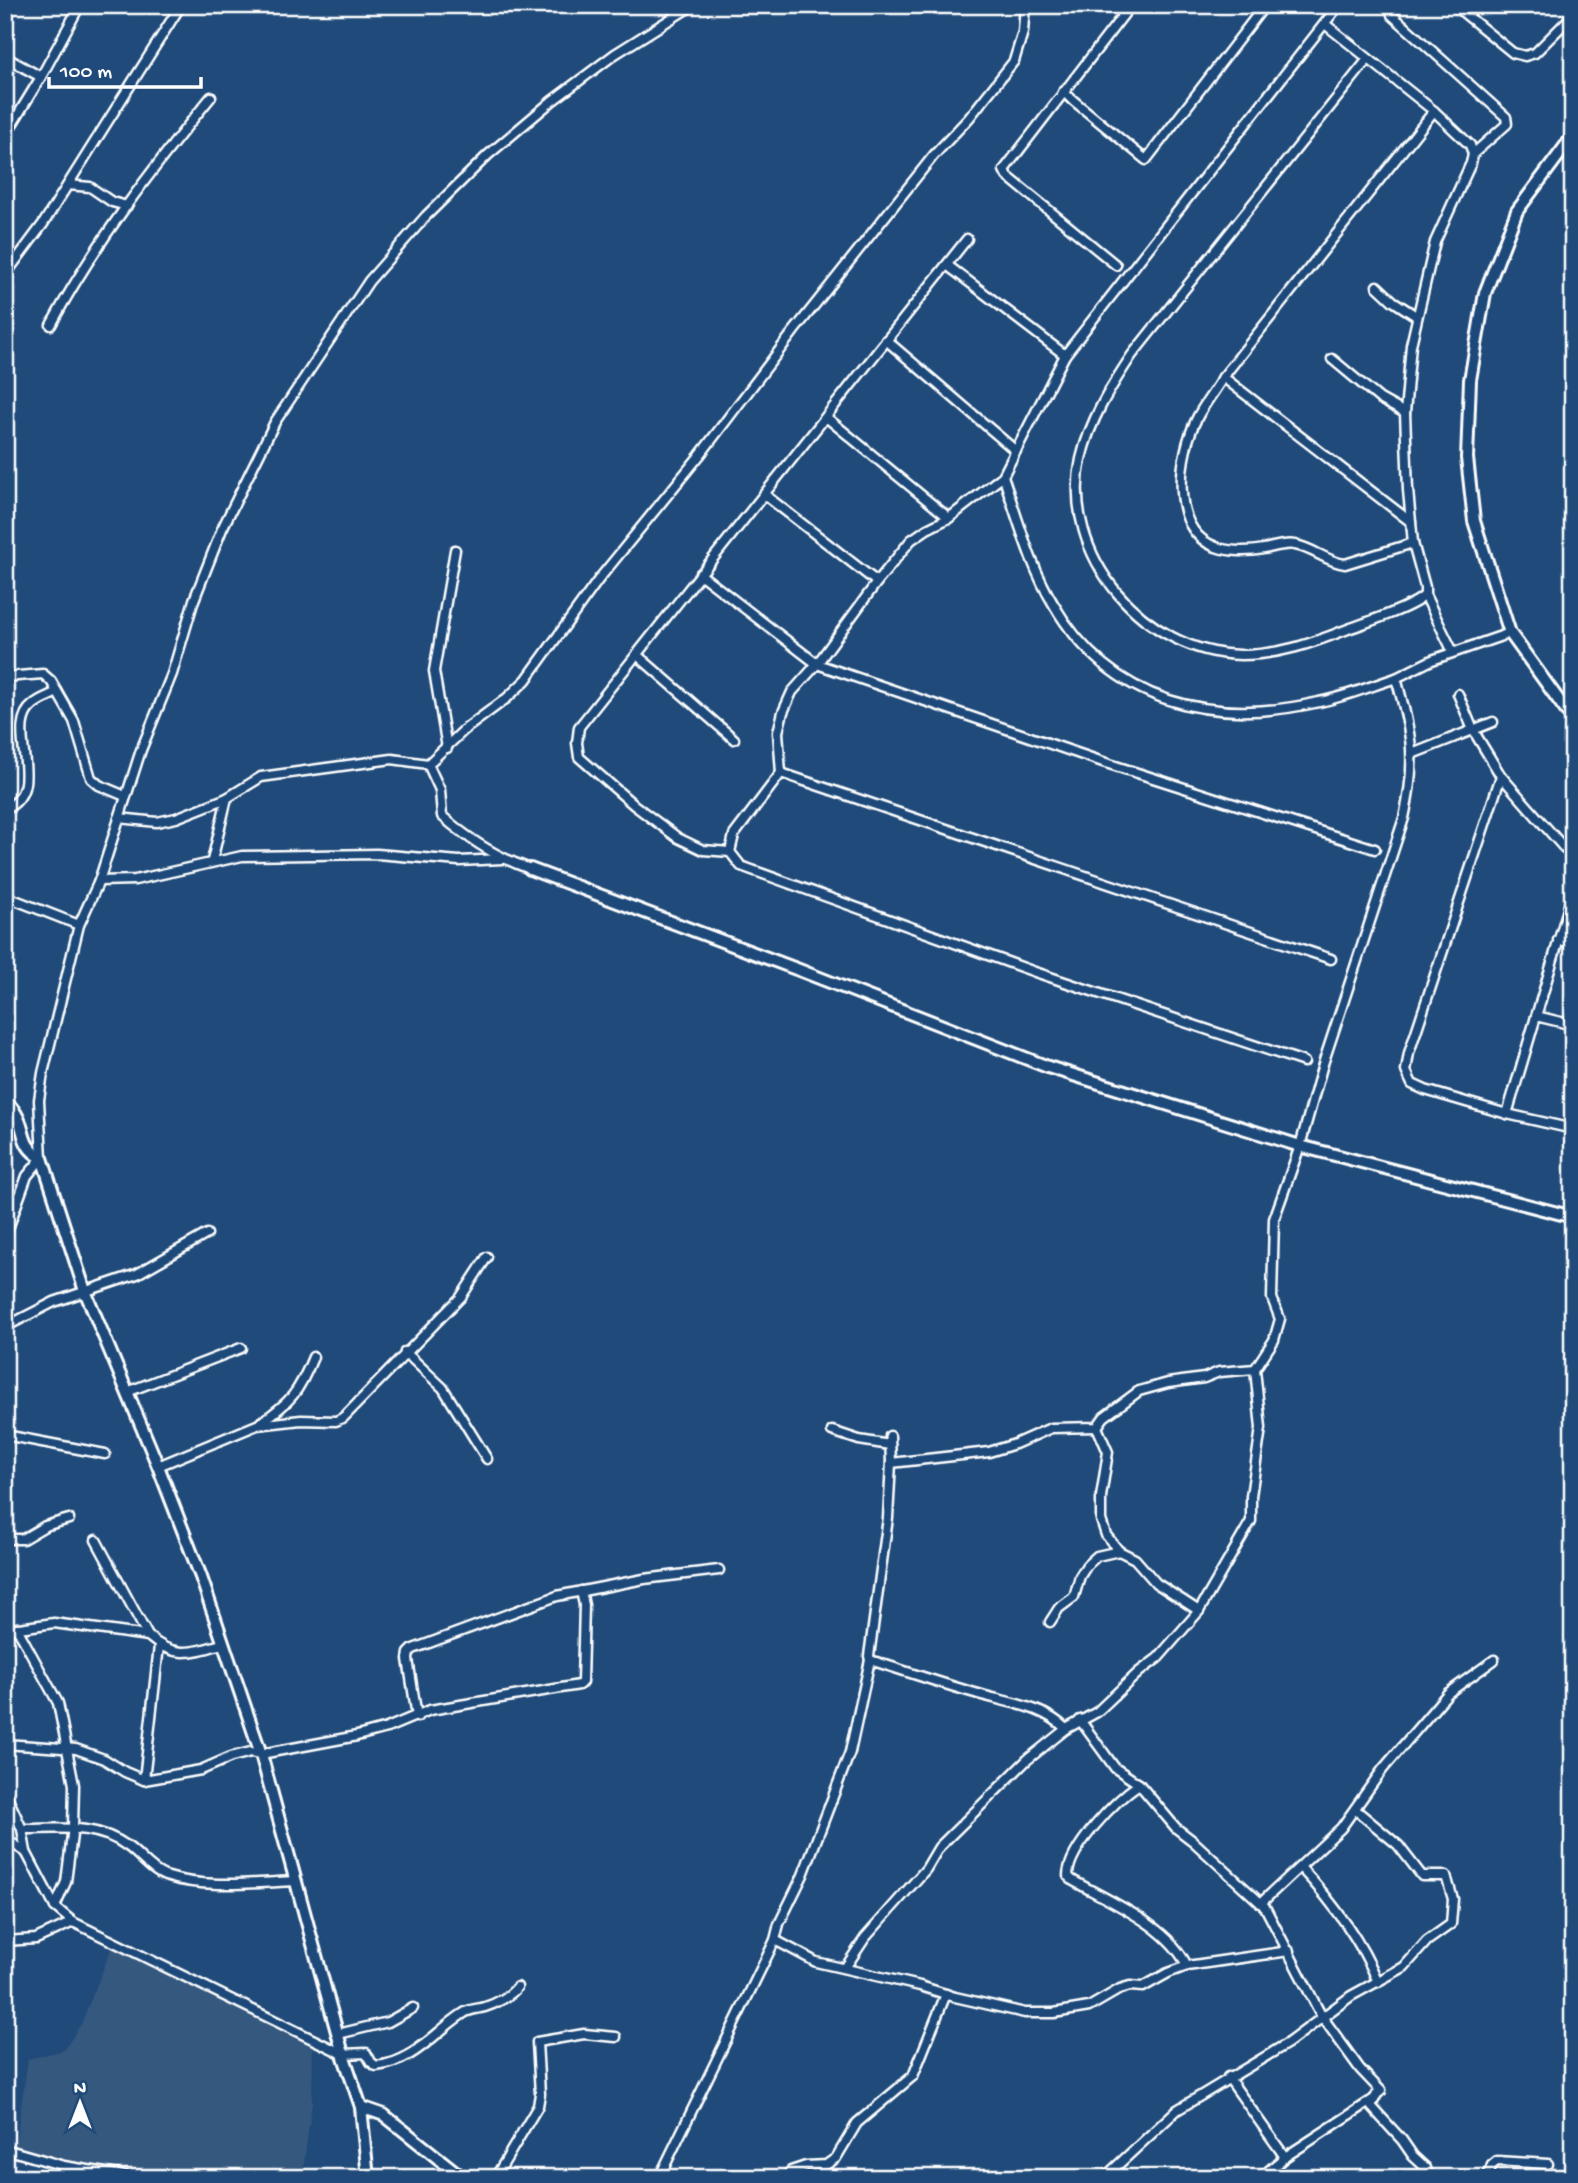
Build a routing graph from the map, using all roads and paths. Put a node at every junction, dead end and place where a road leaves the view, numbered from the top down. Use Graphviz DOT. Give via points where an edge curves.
graph roads {
  1 [pos="80,5"];
  2 [pos="181,5"];
  3 [pos="693,5"];
  4 [pos="1025,5"];
  5 [pos="1131,5"];
  6 [pos="1265,5"];
  7 [pos="1339,5"];
  8 [pos="1454,5"];
  9 [pos="1392,15"];
  10 [pos="1573,15"];
  11 [pos="1325,24"];
  12 [pos="5,57"];
  13 [pos="1368,59"];
  14 [pos="41,77"];
  15 [pos="1063,92"];
  16 [pos="211,97"];
  17 [pos="1434,111"];
  18 [pos="5,136"];
  19 [pos="1573,136"];
  20 [pos="1473,154"];
  21 [pos="68,185"];
  22 [pos="127,206"];
  23 [pos="967,239"];
  24 [pos="947,265"];
  25 [pos="1115,265"];
  26 [pos="5,275"];
  27 [pos="1377,286"];
  28 [pos="1416,316"];
  29 [pos="51,325"];
  30 [pos="886,340"];
  31 [pos="1065,355"];
  32 [pos="1332,359"];
  33 [pos="1223,377"];
  34 [pos="1405,413"];
  35 [pos="826,417"];
  36 [pos="1016,452"];
  37 [pos="1003,476"];
  38 [pos="765,495"];
  39 [pos="949,518"];
  40 [pos="1411,522"];
  41 [pos="1413,543"];
  42 [pos="455,550"];
  43 [pos="700,574"];
  44 [pos="877,582"];
  45 [pos="1425,595"];
  46 [pos="1510,633"];
  47 [pos="1453,652"];
  48 [pos="637,655"];
  49 [pos="817,664"];
  50 [pos="5,677"];
  51 [pos="1396,678"];
  52 [pos="57,692"];
  53 [pos="1458,694"];
  54 [pos="1569,707"];
  55 [pos="1573,720"];
  56 [pos="1493,722"];
  57 [pos="1474,730"];
  58 [pos="734,739"];
  59 [pos="447,748"];
  60 [pos="1412,754"];
  61 [pos="428,764"];
  62 [pos="781,773"];
  63 [pos="1501,776"];
  64 [pos="125,796"];
  65 [pos="227,798"];
  66 [pos="5,809"];
  67 [pos="119,818"];
  68 [pos="1375,849"];
  69 [pos="730,852"];
  70 [pos="1573,858"];
  71 [pos="503,859"];
  72 [pos="212,862"];
  73 [pos="530,869"];
  74 [pos="99,881"];
  75 [pos="1573,892"];
  76 [pos="5,896"];
  77 [pos="79,925"];
  78 [pos="1558,940"];
  79 [pos="1573,943"];
  80 [pos="1331,959"];
  81 [pos="1536,1016"];
  82 [pos="1573,1025"];
  83 [pos="1304,1062"];
  84 [pos="5,1100"];
  85 [pos="1507,1114"];
  86 [pos="1573,1129"];
  87 [pos="1300,1146"];
  88 [pos="42,1158"];
  89 [pos="1573,1217"];
  90 [pos="207,1234"];
  91 [pos="5,1237"];
  92 [pos="487,1257"];
  93 [pos="85,1291"];
  94 [pos="5,1327"];
  95 [pos="241,1348"];
  96 [pos="405,1352"];
  97 [pos="313,1357"];
  98 [pos="1255,1369"];
  99 [pos="127,1392"];
  100 [pos="257,1425"];
  101 [pos="1097,1427"];
  102 [pos="832,1431"];
  103 [pos="5,1435"];
  104 [pos="105,1454"];
  105 [pos="487,1459"];
  106 [pos="891,1464"];
  107 [pos="158,1466"];
  108 [pos="69,1520"];
  109 [pos="5,1539"];
  110 [pos="96,1540"];
  111 [pos="1119,1551"];
  112 [pos="719,1570"];
  113 [pos="580,1591"];
  114 [pos="1199,1611"];
  115 [pos="1051,1622"];
  116 [pos="17,1628"];
  117 [pos="5,1630"];
  118 [pos="148,1636"];
  119 [pos="222,1644"];
  120 [pos="159,1646"];
  121 [pos="870,1660"];
  122 [pos="1494,1660"];
  123 [pos="416,1717"];
  124 [pos="1080,1720"];
  125 [pos="1066,1729"];
  126 [pos="5,1744"];
  127 [pos="68,1750"];
  128 [pos="261,1754"];
  129 [pos="144,1780"];
  130 [pos="1139,1784"];
  131 [pos="5,1792"];
  132 [pos="1356,1810"];
  133 [pos="73,1827"];
  134 [pos="22,1829"];
  135 [pos="5,1839"];
  136 [pos="26,1852"];
  137 [pos="1300,1867"];
  138 [pos="295,1881"];
  139 [pos="1261,1903"];
  140 [pos="55,1907"];
  141 [pos="74,1922"];
  142 [pos="775,1940"];
  143 [pos="5,1941"];
  144 [pos="1289,1951"];
  145 [pos="1187,1966"];
  146 [pos="845,1968"];
  147 [pos="1378,1982"];
  148 [pos="517,1987"];
  149 [pos="946,1994"];
  150 [pos="413,2008"];
  151 [pos="1323,2018"];
  152 [pos="338,2034"];
  153 [pos="616,2037"];
  154 [pos="342,2054"];
  155 [pos="1228,2077"];
  156 [pos="1374,2099"];
  157 [pos="361,2107"];
  158 [pos="5,2149"];
  159 [pos="1285,2157"];
  160 [pos="1548,2164"];
  161 [pos="1427,2177"];
  162 [pos="136,2178"];
  163 [pos="368,2178"];
  164 [pos="463,2178"];
  165 [pos="495,2178"];
  166 [pos="659,2178"];
  167 [pos="786,2178"];
  168 [pos="1104,2178"];
  169 [pos="1260,2178"];
  170 [pos="1488,2178"];
  1 -- 14 [label="street"];
  2 -- 21 [label="street"];
  3 -- 64 [label="street" via="615,54 488,155 369,281 275,422 245,478 194,600 172,674"];
  4 -- 59 [label="street" via="1014,61 794,331 599,579 526,680"];
  5 -- 15 [label="street"];
  6 -- 15 [label="street" via="1146,160"];
  7 -- 11 [label="street"];
  8 -- 10 [label="street" via="1513,53 1525,56 1535,53"];
  9 -- 20 [label="street" via="1506,117 1507,124"];
  11 -- 13 [label="street"];
  11 -- 31 [label="street"];
  12 -- 14 [label="street"];
  13 -- 17 [label="street"];
  13 -- 45 [label="street" via="1109,389 1090,427 1081,460 1079,498 1090,550 1116,594 1154,627 1197,648 1239,655 1283,651 1360,625"];
  14 -- 18 [label="street"];
  15 -- 25 [label="street" via="1004,173"];
  16 -- 22 [label="street"];
  17 -- 20 [label="street" via="1470,145"];
  17 -- 33 [label="street"];
  19 -- 46 [label="street" via="1517,211 1485,293 1470,380 1467,458 1475,522"];
  20 -- 28 [label="street" via="1435,242"];
  21 -- 22 [label="street" via="90,187"];
  21 -- 26 [label="street"];
  22 -- 29 [label="street"];
  23 -- 24 [label="street"];
  24 -- 30 [label="street"];
  24 -- 31 [label="street"];
  27 -- 28 [label="street"];
  28 -- 34 [label="street"];
  30 -- 35 [label="street"];
  30 -- 36 [label="street"];
  31 -- 36 [label="street"];
  32 -- 34 [label="street" via="1380,400"];
  33 -- 40 [label="street"];
  33 -- 41 [label="street" via="1196,419 1181,473 1186,514 1204,541 1216,548 1246,551 1292,544 1345,564"];
  34 -- 40 [label="street"];
  35 -- 38 [label="street"];
  35 -- 39 [label="street"];
  36 -- 37 [label="street"];
  37 -- 39 [label="street"];
  37 -- 51 [label="street" via="1031,557 1054,606 1090,651 1136,687 1198,709 1259,711 1322,702"];
  38 -- 43 [label="street"];
  38 -- 44 [label="street"];
  39 -- 44 [label="street" via="911,540"];
  40 -- 41 [label="street"];
  41 -- 45 [label="street"];
  42 -- 59 [label="street" via="434,671"];
  43 -- 48 [label="street"];
  43 -- 49 [label="street"];
  44 -- 49 [label="street"];
  45 -- 47 [label="street"];
  46 -- 47 [label="street"];
  46 -- 54 [label="street"];
  47 -- 51 [label="street"];
  48 -- 58 [label="street"];
  48 -- 69 [label="street" via="579,727 579,757 678,838 703,850"];
  49 -- 62 [label="street" via="792,692 783,712 778,732"];
  49 -- 68 [label="street"];
  50 -- 52 [label="street" via="43,674"];
  51 -- 60 [label="street"];
  52 -- 64 [label="street" via="74,721 91,778"];
  52 -- 66 [label="street" via="30,706 25,717 26,784 21,797"];
  53 -- 57 [label="street"];
  54 -- 55 [label="street"];
  56 -- 57 [label="street"];
  57 -- 60 [label="street"];
  57 -- 63 [label="street"];
  59 -- 61 [label="street"];
  60 -- 87 [label="street" via="1404,818"];
  61 -- 65 [label="street" via="392,759 261,777"];
  61 -- 71 [label="street" via="440,790 442,816"];
  62 -- 69 [label="street" via="733,835"];
  62 -- 80 [label="street"];
  63 -- 70 [label="street"];
  63 -- 85 [label="street" via="1406,1071 1412,1084 1425,1090"];
  64 -- 67 [label="street"];
  65 -- 67 [label="street" via="156,822"];
  65 -- 72 [label="street"];
  67 -- 74 [label="street"];
  69 -- 83 [label="street" via="741,866"];
  71 -- 72 [label="street" via="459,861 377,854 242,856"];
  71 -- 73 [label="street"];
  72 -- 74 [label="street" via="135,880"];
  73 -- 87 [label="street" via="1048,1067"];
  74 -- 77 [label="street"];
  75 -- 78 [label="street"];
  76 -- 77 [label="street"];
  77 -- 88 [label="street" via="43,1073 39,1100"];
  78 -- 79 [label="street"];
  78 -- 81 [label="street"];
  81 -- 82 [label="street"];
  81 -- 85 [label="street"];
  84 -- 88 [label="street" via="17,1115 23,1139"];
  85 -- 86 [label="street"];
  87 -- 89 [label="street"];
  87 -- 98 [label="street" via="1274,1219 1272,1298 1280,1319 1278,1330"];
  88 -- 91 [label="street" via="27,1175"];
  88 -- 93 [label="street"];
  90 -- 93 [label="street" via="137,1274"];
  92 -- 96 [label="street" via="461,1297"];
  93 -- 94 [label="street"];
  93 -- 99 [label="street"];
  95 -- 99 [label="street"];
  96 -- 100 [label="street" via="337,1421"];
  96 -- 105 [label="street" via="443,1388"];
  97 -- 100 [label="street" via="301,1387"];
  98 -- 101 [label="street" via="1219,1371 1139,1391"];
  98 -- 114 [label="street" via="1261,1428 1251,1521"];
  99 -- 107 [label="street"];
  100 -- 107 [label="street"];
  101 -- 106 [label="street" via="1051,1428 989,1452"];
  101 -- 111 [label="street" via="1108,1452 1101,1520 1105,1535"];
  102 -- 106 [label="street" via="859,1440 890,1440"];
  103 -- 104 [label="street"];
  106 -- 121 [label="street"];
  107 -- 119 [label="street"];
  108 -- 109 [label="street" via="45,1526 23,1539"];
  110 -- 118 [label="street"];
  111 -- 114 [label="street"];
  111 -- 115 [label="street" via="1097,1556 1087,1565 1074,1597 1059,1608"];
  112 -- 113 [label="street"];
  113 -- 123 [label="street" via="413,1649 408,1659"];
  113 -- 123 [label="street" via="584,1605 579,1685"];
  114 -- 124 [label="street" via="1158,1658 1097,1712"];
  116 -- 117 [label="street"];
  116 -- 118 [label="street" via="54,1623"];
  116 -- 127 [label="street" via="58,1703"];
  118 -- 120 [label="street"];
  119 -- 120 [label="street" via="195,1652 173,1652"];
  119 -- 128 [label="street"];
  120 -- 129 [label="street"];
  121 -- 125 [label="street" via="1023,1704 1056,1719"];
  121 -- 142 [label="street" via="850,1752"];
  122 -- 132 [label="street" via="1448,1693 1383,1769"];
  123 -- 128 [label="street" via="357,1736"];
  124 -- 125 [label="street"];
  124 -- 130 [label="street" via="1109,1762"];
  125 -- 146 [label="street" via="1027,1760 939,1847 926,1870 865,1938"];
  126 -- 127 [label="street"];
  127 -- 129 [label="street" via="104,1759"];
  127 -- 133 [label="street" via="74,1785"];
  128 -- 129 [label="street" via="231,1756 201,1770"];
  128 -- 138 [label="street"];
  130 -- 139 [label="street" via="1176,1828"];
  130 -- 145 [label="street" via="1101,1817 1069,1865 1069,1876 1167,1938"];
  131 -- 134 [label="street"];
  132 -- 137 [label="street"];
  132 -- 147 [label="street" via="1398,1845 1422,1876 1446,1876 1453,1899 1451,1924 1427,1941 1404,1967"];
  133 -- 134 [label="street"];
  133 -- 138 [label="street" via="125,1844 163,1876 221,1885"];
  133 -- 140 [label="street" via="66,1882"];
  134 -- 136 [label="street"];
  135 -- 136 [label="street"];
  136 -- 140 [label="street"];
  137 -- 139 [label="street"];
  137 -- 147 [label="street" via="1349,1929"];
  138 -- 152 [label="street"];
  139 -- 144 [label="street"];
  140 -- 141 [label="street"];
  141 -- 143 [label="street" via="36,1938"];
  141 -- 154 [label="street"];
  142 -- 146 [label="street" via="816,1962"];
  142 -- 166 [label="street"];
  144 -- 145 [label="street"];
  144 -- 151 [label="street"];
  145 -- 149 [label="street" via="1070,2012 1025,2013"];
  146 -- 149 [label="street"];
  147 -- 151 [label="street"];
  148 -- 154 [label="street" via="486,2007 466,2011 406,2058 376,2066 366,2053"];
  149 -- 167 [label="street" via="913,2077 857,2123 836,2158 826,2165 791,2171"];
  150 -- 152 [label="street" via="388,2022"];
  151 -- 155 [label="street"];
  151 -- 156 [label="street" via="1381,2091"];
  152 -- 154 [label="street"];
  153 -- 165 [label="street" via="584,2034 537,2042 538,2106"];
  154 -- 157 [label="street"];
  155 -- 159 [label="street"];
  155 -- 168 [label="street" via="1177,2110"];
  156 -- 159 [label="street"];
  156 -- 161 [label="street" via="1371,2106 1426,2168"];
  157 -- 163 [label="street"];
  157 -- 164 [label="street" via="384,2115"];
  158 -- 162 [label="street" via="64,2166"];
  159 -- 169 [label="street"];
  160 -- 170 [label="street" via="1497,2161"];
}
